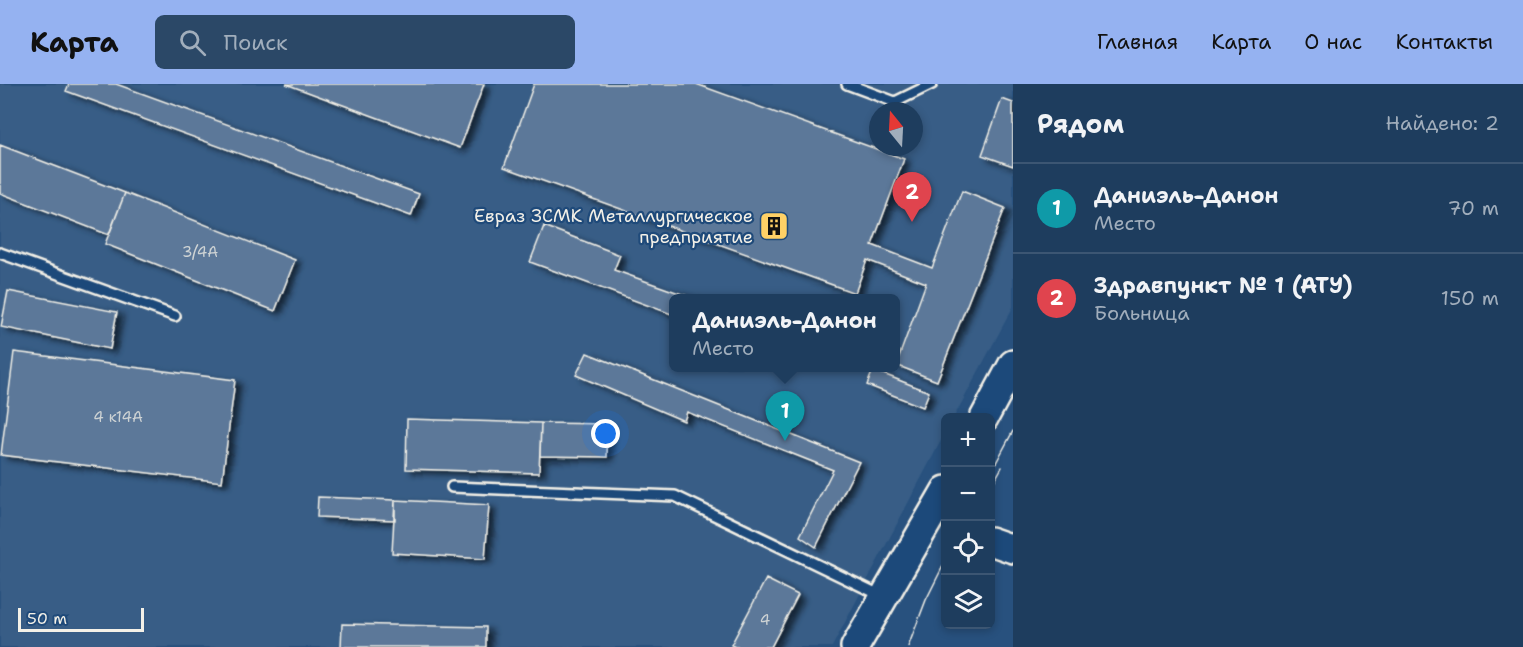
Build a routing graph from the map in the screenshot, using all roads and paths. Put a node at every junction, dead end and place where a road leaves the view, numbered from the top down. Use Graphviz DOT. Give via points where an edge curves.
graph roads {
  1 [pos="847,84"];
  2 [pos="932,84"];
  3 [pos="0,254"];
  4 [pos="175,316"];
  5 [pos="1013,364"];
  6 [pos="986,413"];
  7 [pos="452,487"];
  8 [pos="938,522"];
  9 [pos="995,543"];
  10 [pos="1013,549"];
  11 [pos="883,596"];
  12 [pos="855,647"];
  1 -- 2 [label="lane" via="895,102"];
  3 -- 4 [label="lane"];
  5 -- 6 [label="street"];
  7 -- 11 [label="lane" via="675,496"];
  8 -- 11 [label="street"];
  9 -- 10 [label="street"];
  11 -- 12 [label="street"];
}
